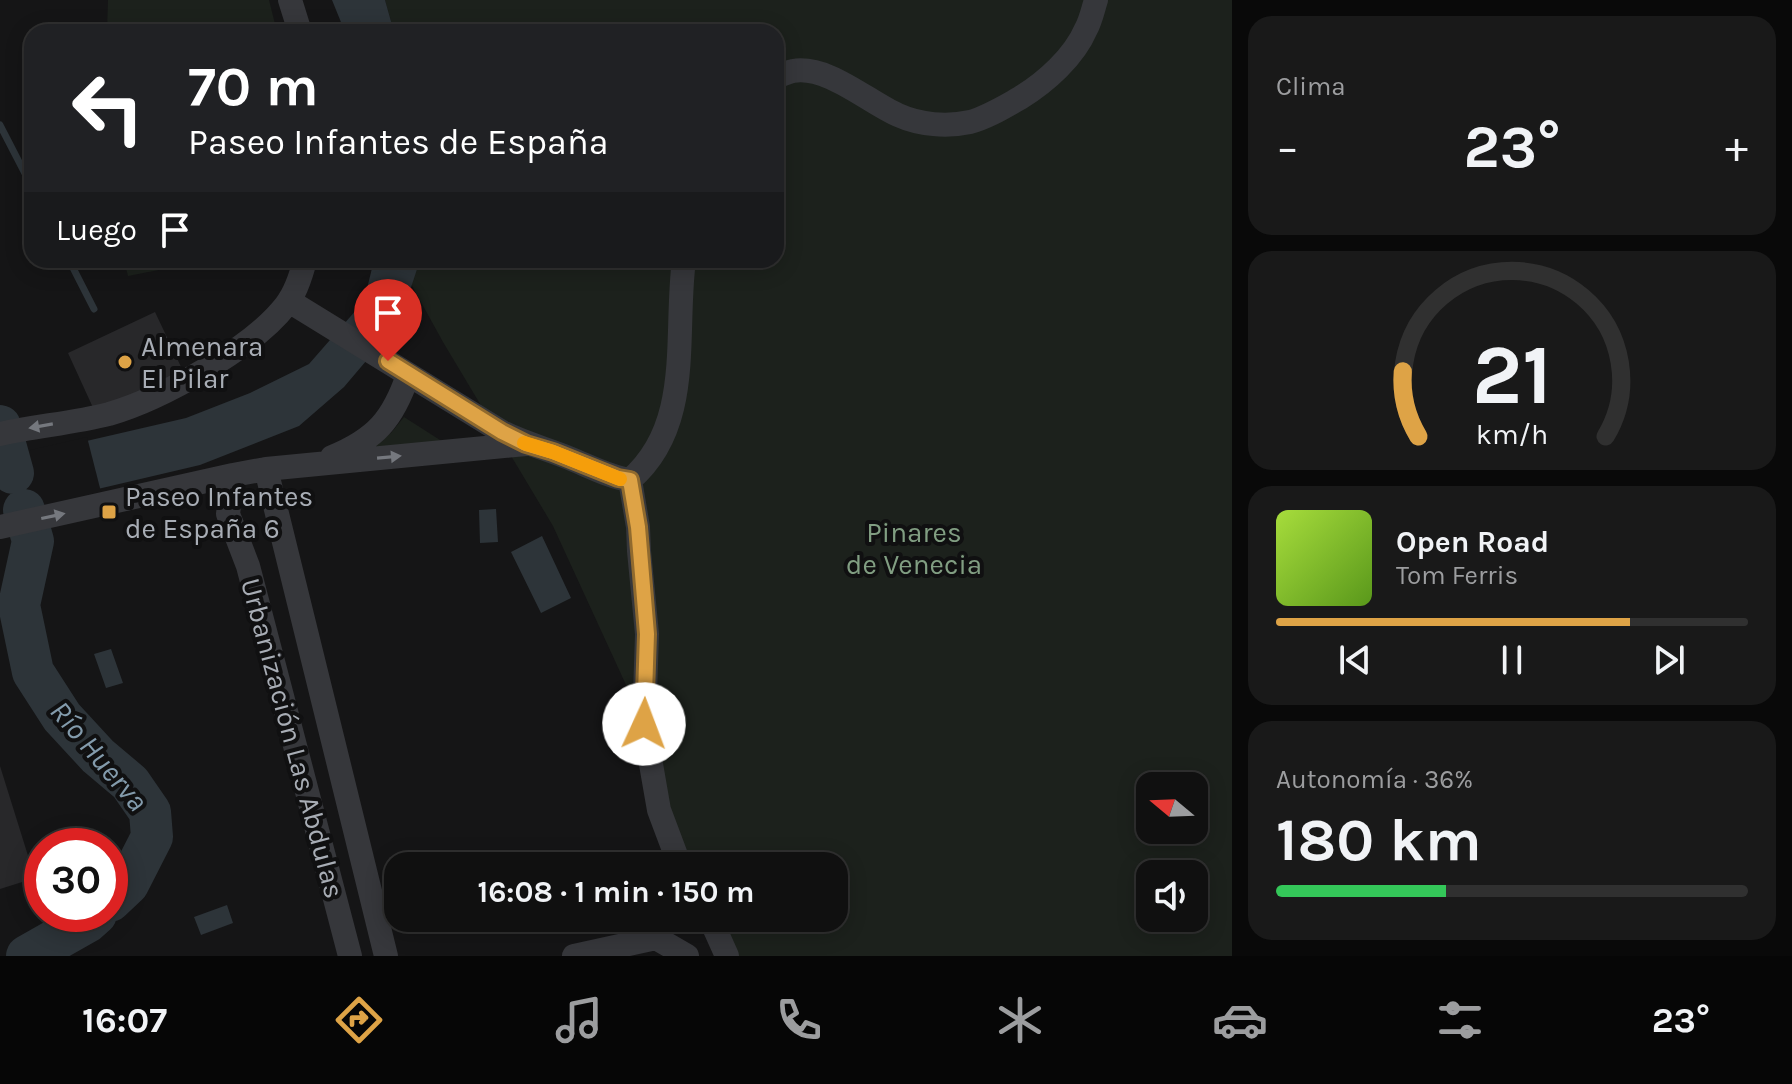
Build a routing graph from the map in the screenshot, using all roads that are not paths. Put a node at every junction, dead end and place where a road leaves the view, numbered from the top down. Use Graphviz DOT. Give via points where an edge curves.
graph roads {
  1 [pos="290,0"];
  2 [pos="1096,0"];
  3 [pos="298,24"];
  4 [pos="784,74"];
  5 [pos="303,268"];
  6 [pos="684,268"];
  7 [pos="289,301"];
  8 [pos="398,368"];
  9 [pos="0,434"];
  10 [pos="526,444"];
  11 [pos="311,464"];
  12 [pos="266,469"];
  13 [pos="233,475"];
  14 [pos="630,480"];
  15 [pos="0,527"];
  16 [pos="674,852"];
  17 [pos="716,932"];
  18 [pos="350,956"];
  19 [pos="386,956"];
  20 [pos="574,956"];
  21 [pos="687,956"];
  22 [pos="727,956"];
  1 -- 3 [label="street"];
  2 -- 4 [label="street" via="1071,55 1025,95 971,122 924,123 899,116 815,72"];
  5 -- 7 [label="street"];
  6 -- 14 [label="street" via="674,407 657,450"];
  7 -- 8 [label="street"];
  7 -- 9 [label="street, one-way" via="263,330 201,371 134,404"];
  8 -- 10 [label="street"];
  8 -- 11 [label="street" via="392,413 380,429 364,442"];
  11 -- 10 [label="street, one-way"];
  10 -- 14 [label="street"];
  11 -- 12 [label="street"];
  12 -- 13 [label="street"];
  12 -- 19 [label="street"];
  15 -- 13 [label="street, one-way"];
  13 -- 18 [label="street, Urbanización Las Abdulas" via="228,514 248,566"];
  14 -- 16 [label="street" via="647,634 644,724 659,810"];
  17 -- 22 [label="street"];
  20 -- 21 [label="street" via="656,938"];
}
